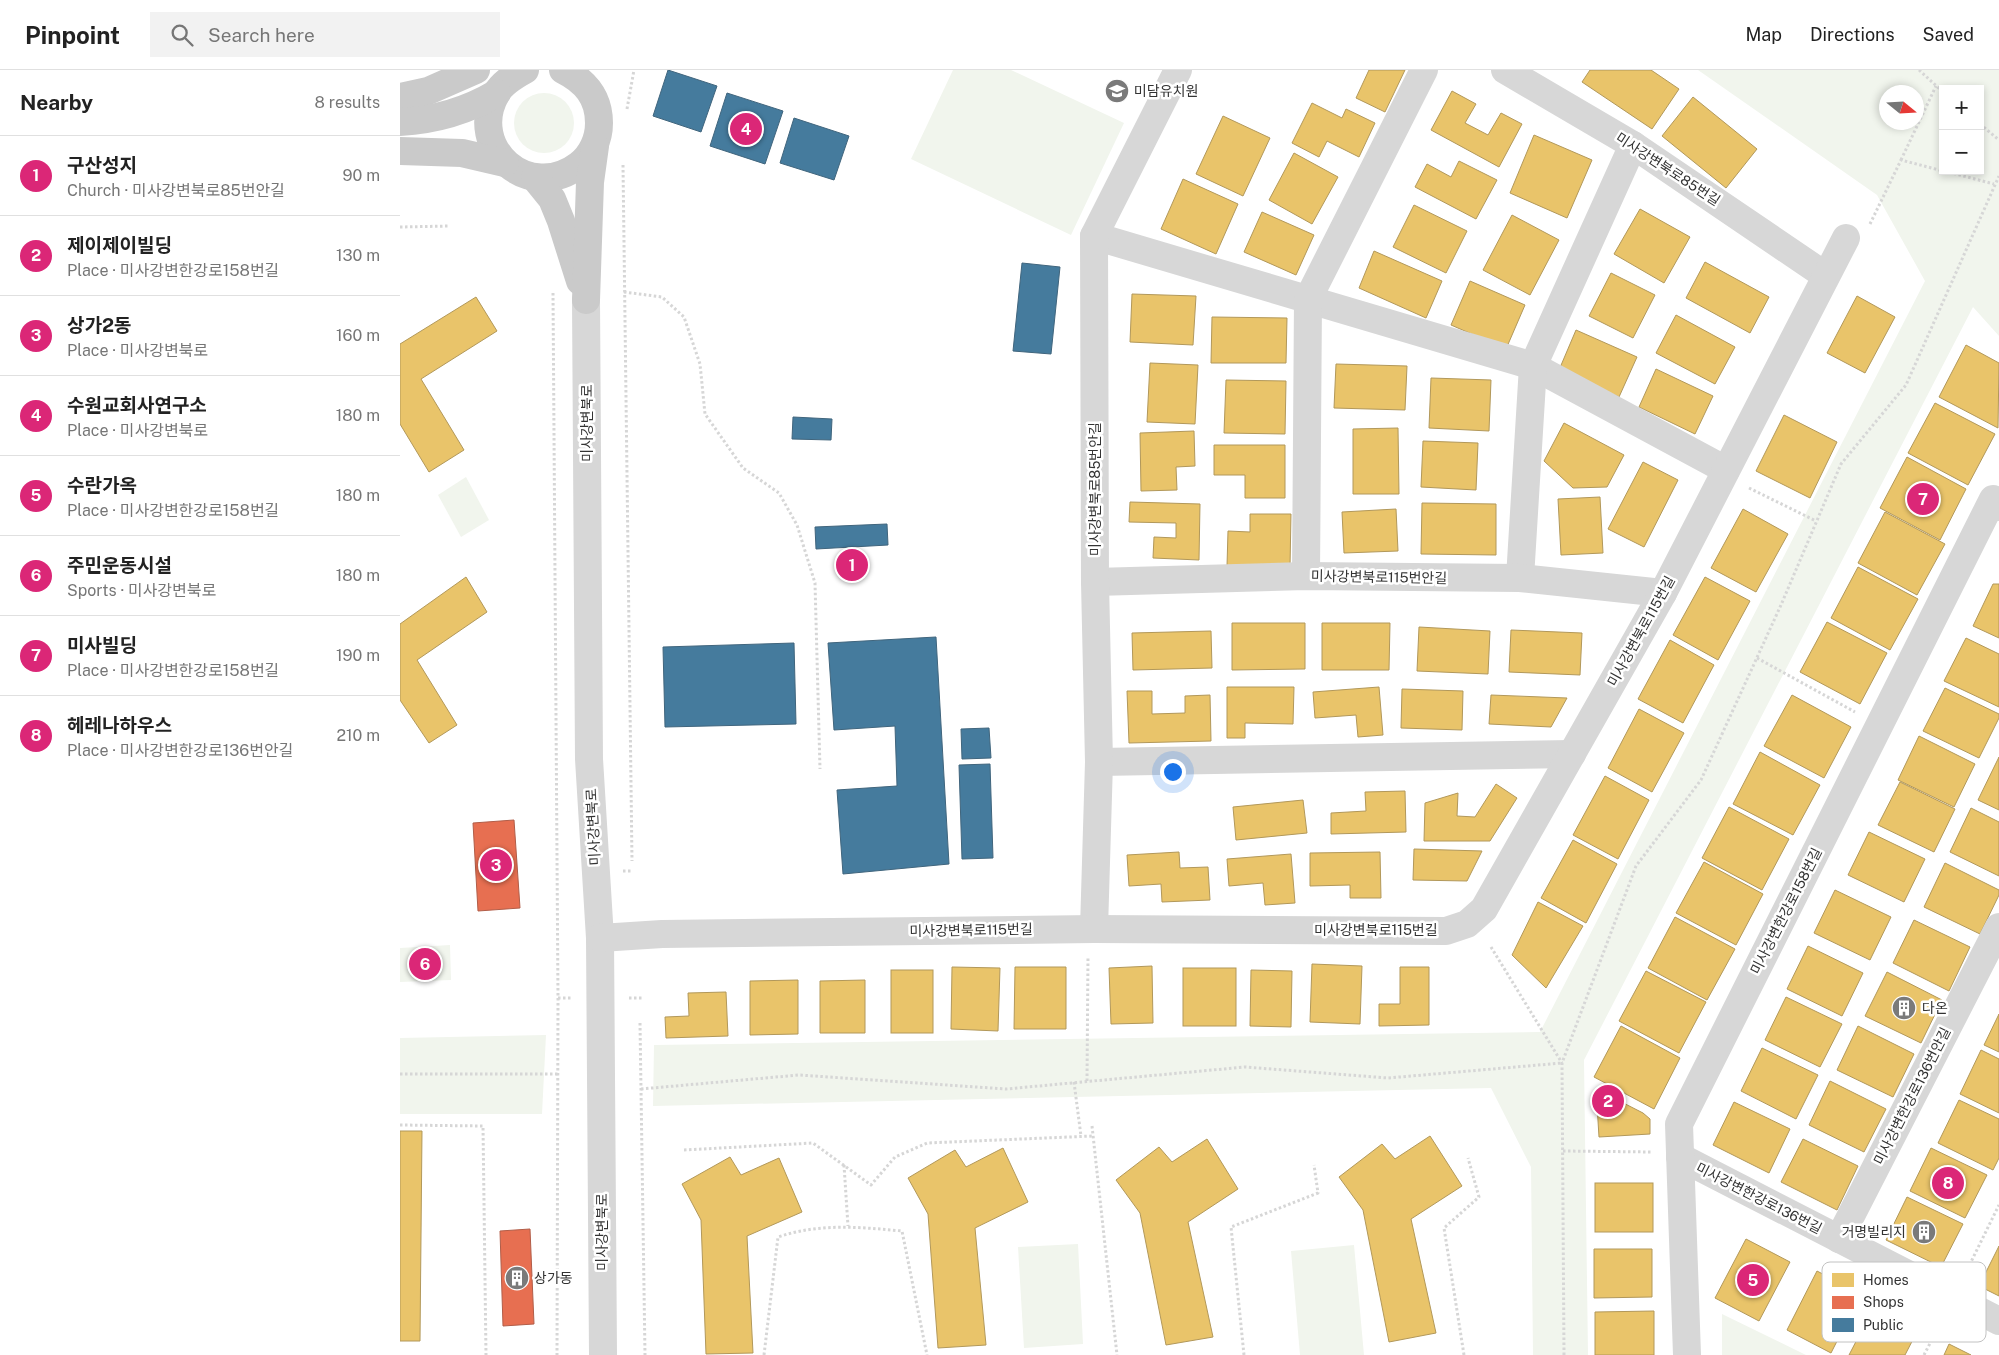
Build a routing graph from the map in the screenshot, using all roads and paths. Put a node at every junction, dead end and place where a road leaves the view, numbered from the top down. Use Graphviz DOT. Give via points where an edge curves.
graph roads {
  1 [pos="476,70"];
  2 [pos="525,70"];
  3 [pos="563,70"];
  4 [pos="634,70"];
  5 [pos="1178,70"];
  6 [pos="1424,70"];
  7 [pos="1505,70"];
  8 [pos="1919,70"];
  9 [pos="596,82"];
  10 [pos="1936,86"];
  11 [pos="1939,89"];
  12 [pos="497,92"];
  13 [pos="400,97"];
  14 [pos="627,112"];
  15 [pos="400,122"];
  16 [pos="1984,127"];
  17 [pos="1999,140"];
  18 [pos="1633,145"];
  19 [pos="594,146"];
  20 [pos="400,151"];
  21 [pos="1902,160"];
  22 [pos="505,162"];
  23 [pos="623,163"];
  24 [pos="1939,170"];
  25 [pos="1959,175"];
  26 [pos="1999,176"];
  27 [pos="535,178"];
  28 [pos="1994,184"];
  29 [pos="449,226"];
  30 [pos="400,227"];
  31 [pos="1856,235"];
  32 [pos="1094,236"];
  33 [pos="1826,276"];
  34 [pos="554,290"];
  35 [pos="624,292"];
  36 [pos="1308,299"];
  37 [pos="586,300"];
  38 [pos="1533,366"];
  39 [pos="1734,478"];
  40 [pos="1997,497"];
  41 [pos="1816,521"];
  42 [pos="1306,576"];
  43 [pos="1520,578"];
  44 [pos="1095,582"];
  45 [pos="1663,593"];
  46 [pos="1757,658"];
  47 [pos="1862,716"];
  48 [pos="1572,754"];
  49 [pos="1099,762"];
  50 [pos="820,769"];
  51 [pos="632,861"];
  52 [pos="1999,927"];
  53 [pos="1094,929"];
  54 [pos="600,938"];
  55 [pos="1491,947"];
  56 [pos="1088,955"];
  57 [pos="640,1022"];
  58 [pos="1562,1063"];
  59 [pos="400,1074"];
  60 [pos="558,1074"];
  61 [pos="1087,1081"];
  62 [pos="1074,1082"];
  63 [pos="641,1089"];
  64 [pos="400,1125"];
  65 [pos="1092,1126"];
  66 [pos="1081,1136"];
  67 [pos="1093,1136"];
  68 [pos="684,1150"];
  69 [pos="1563,1152"];
  70 [pos="1652,1152"];
  71 [pos="1680,1157"];
  72 [pos="1468,1158"];
  73 [pos="844,1164"];
  74 [pos="1314,1165"];
  75 [pos="1999,1205"];
  76 [pos="848,1226"];
  77 [pos="1839,1239"];
  78 [pos="1884,1262"];
  79 [pos="1970,1262"];
  80 [pos="1986,1314"];
  81 [pos="1999,1321"];
  82 [pos="1930,1342"];
  83 [pos="486,1355"];
  84 [pos="557,1355"];
  85 [pos="603,1355"];
  86 [pos="645,1355"];
  87 [pos="764,1355"];
  88 [pos="927,1355"];
  89 [pos="1117,1355"];
  90 [pos="1244,1355"];
  91 [pos="1464,1355"];
  92 [pos="1564,1355"];
  93 [pos="1687,1355"];
  94 [pos="1924,1355"];
  1 -- 13 [label="main road" via="428,91"];
  2 -- 12 [label="main road"];
  3 -- 9 [label="main road" via="580,79"];
  4 -- 14 [label="path"];
  5 -- 32 [label="street, 미사강변북로85번안길"];
  6 -- 36 [label="street"];
  7 -- 18 [label="street, 미사강변북로85번길"];
  8 -- 10 [label="path"];
  9 -- 19 [label="main road" via="599,131"];
  10 -- 11 [label="path"];
  10 -- 21 [label="path"];
  12 -- 15 [label="main road" via="458,112"];
  12 -- 22 [label="main road" via="490,110 488,129 494,147"];
  16 -- 17 [label="path"];
  18 -- 33 [label="street, 미사강변북로85번길"];
  18 -- 38 [label="street"];
  19 -- 27 [label="main road" via="584,161 570,172 553,178"];
  19 -- 37 [label="main road"];
  20 -- 22 [label="main road" via="462,153"];
  21 -- 24 [label="path"];
  21 -- 31 [label="path"];
  22 -- 27 [label="main road" via="518,172"];
  23 -- 35 [label="path"];
  25 -- 28 [label="path"];
  26 -- 28 [label="path"];
  27 -- 37 [label="main road" via="555,206"];
  28 -- 41 [label="path" via="1906,384 1842,464"];
  29 -- 30 [label="path"];
  31 -- 33 [label="street, 미사강변북로115번길"];
  32 -- 36 [label="street"];
  32 -- 44 [label="street, 미사강변북로85번안길"];
  33 -- 39 [label="street, 미사강변북로115번길"];
  34 -- 60 [label="path"];
  35 -- 50 [label="path" via="662,297 684,317 700,364 705,414 743,468 779,493 797,525 815,583"];
  35 -- 51 [label="path"];
  36 -- 38 [label="street"];
  36 -- 42 [label="street"];
  37 -- 54 [label="street, 미사강변북로" via="589,759"];
  38 -- 39 [label="street"];
  38 -- 43 [label="street"];
  39 -- 41 [label="path"];
  39 -- 45 [label="street, 미사강변북로115번길"];
  40 -- 71 [label="street, 미사강변한강로158번길" via="1679,1124"];
  41 -- 46 [label="path"];
  42 -- 43 [label="street, 미사강변북로115번안길"];
  42 -- 44 [label="street, 미사강변북로115번안길"];
  43 -- 45 [label="street, 미사강변북로115번안길"];
  44 -- 49 [label="street, 미사강변북로85번안길"];
  45 -- 48 [label="street, 미사강변북로115번길"];
  46 -- 47 [label="path"];
  46 -- 58 [label="path" via="1702,780 1636,866"];
  48 -- 49 [label="street"];
  48 -- 53 [label="street, 미사강변북로115번길" via="1484,909 1467,924 1446,931"];
  49 -- 53 [label="street, 미사강변북로85번안길"];
  52 -- 77 [label="street, 미사강변한강로136번안길"];
  53 -- 54 [label="street, 미사강변북로115번길" via="662,934"];
  54 -- 85 [label="street, 미사강변북로"];
  55 -- 58 [label="path"];
  56 -- 61 [label="path"];
  57 -- 63 [label="path"];
  58 -- 61 [label="path" via="1388,1078 1245,1067"];
  58 -- 69 [label="path"];
  59 -- 60 [label="path"];
  60 -- 84 [label="path"];
  61 -- 62 [label="path"];
  62 -- 63 [label="path" via="1006,1089 799,1075"];
  62 -- 66 [label="path"];
  63 -- 86 [label="path"];
  64 -- 83 [label="path" via="483,1126"];
  65 -- 67 [label="path"];
  66 -- 67 [label="path"];
  66 -- 73 [label="path" via="927,1142 895,1157 871,1185"];
  67 -- 89 [label="path"];
  68 -- 73 [label="path" via="813,1143"];
  69 -- 70 [label="path"];
  69 -- 92 [label="path"];
  71 -- 77 [label="street, 미사강변한강로136번길"];
  71 -- 93 [label="street, 미사강변한강로158번길"];
  72 -- 91 [label="path" via="1479,1197 1444,1228"];
  73 -- 76 [label="path"];
  74 -- 90 [label="path" via="1318,1193 1232,1227"];
  75 -- 79 [label="path"];
  76 -- 87 [label="path" via="798,1230 778,1236"];
  76 -- 88 [label="path" via="902,1231"];
  77 -- 78 [label="street, 미사강변한강로136번길"];
  80 -- 81 [label="street, 미사강변한강로136번길"];
  82 -- 94 [label="path"];
}
